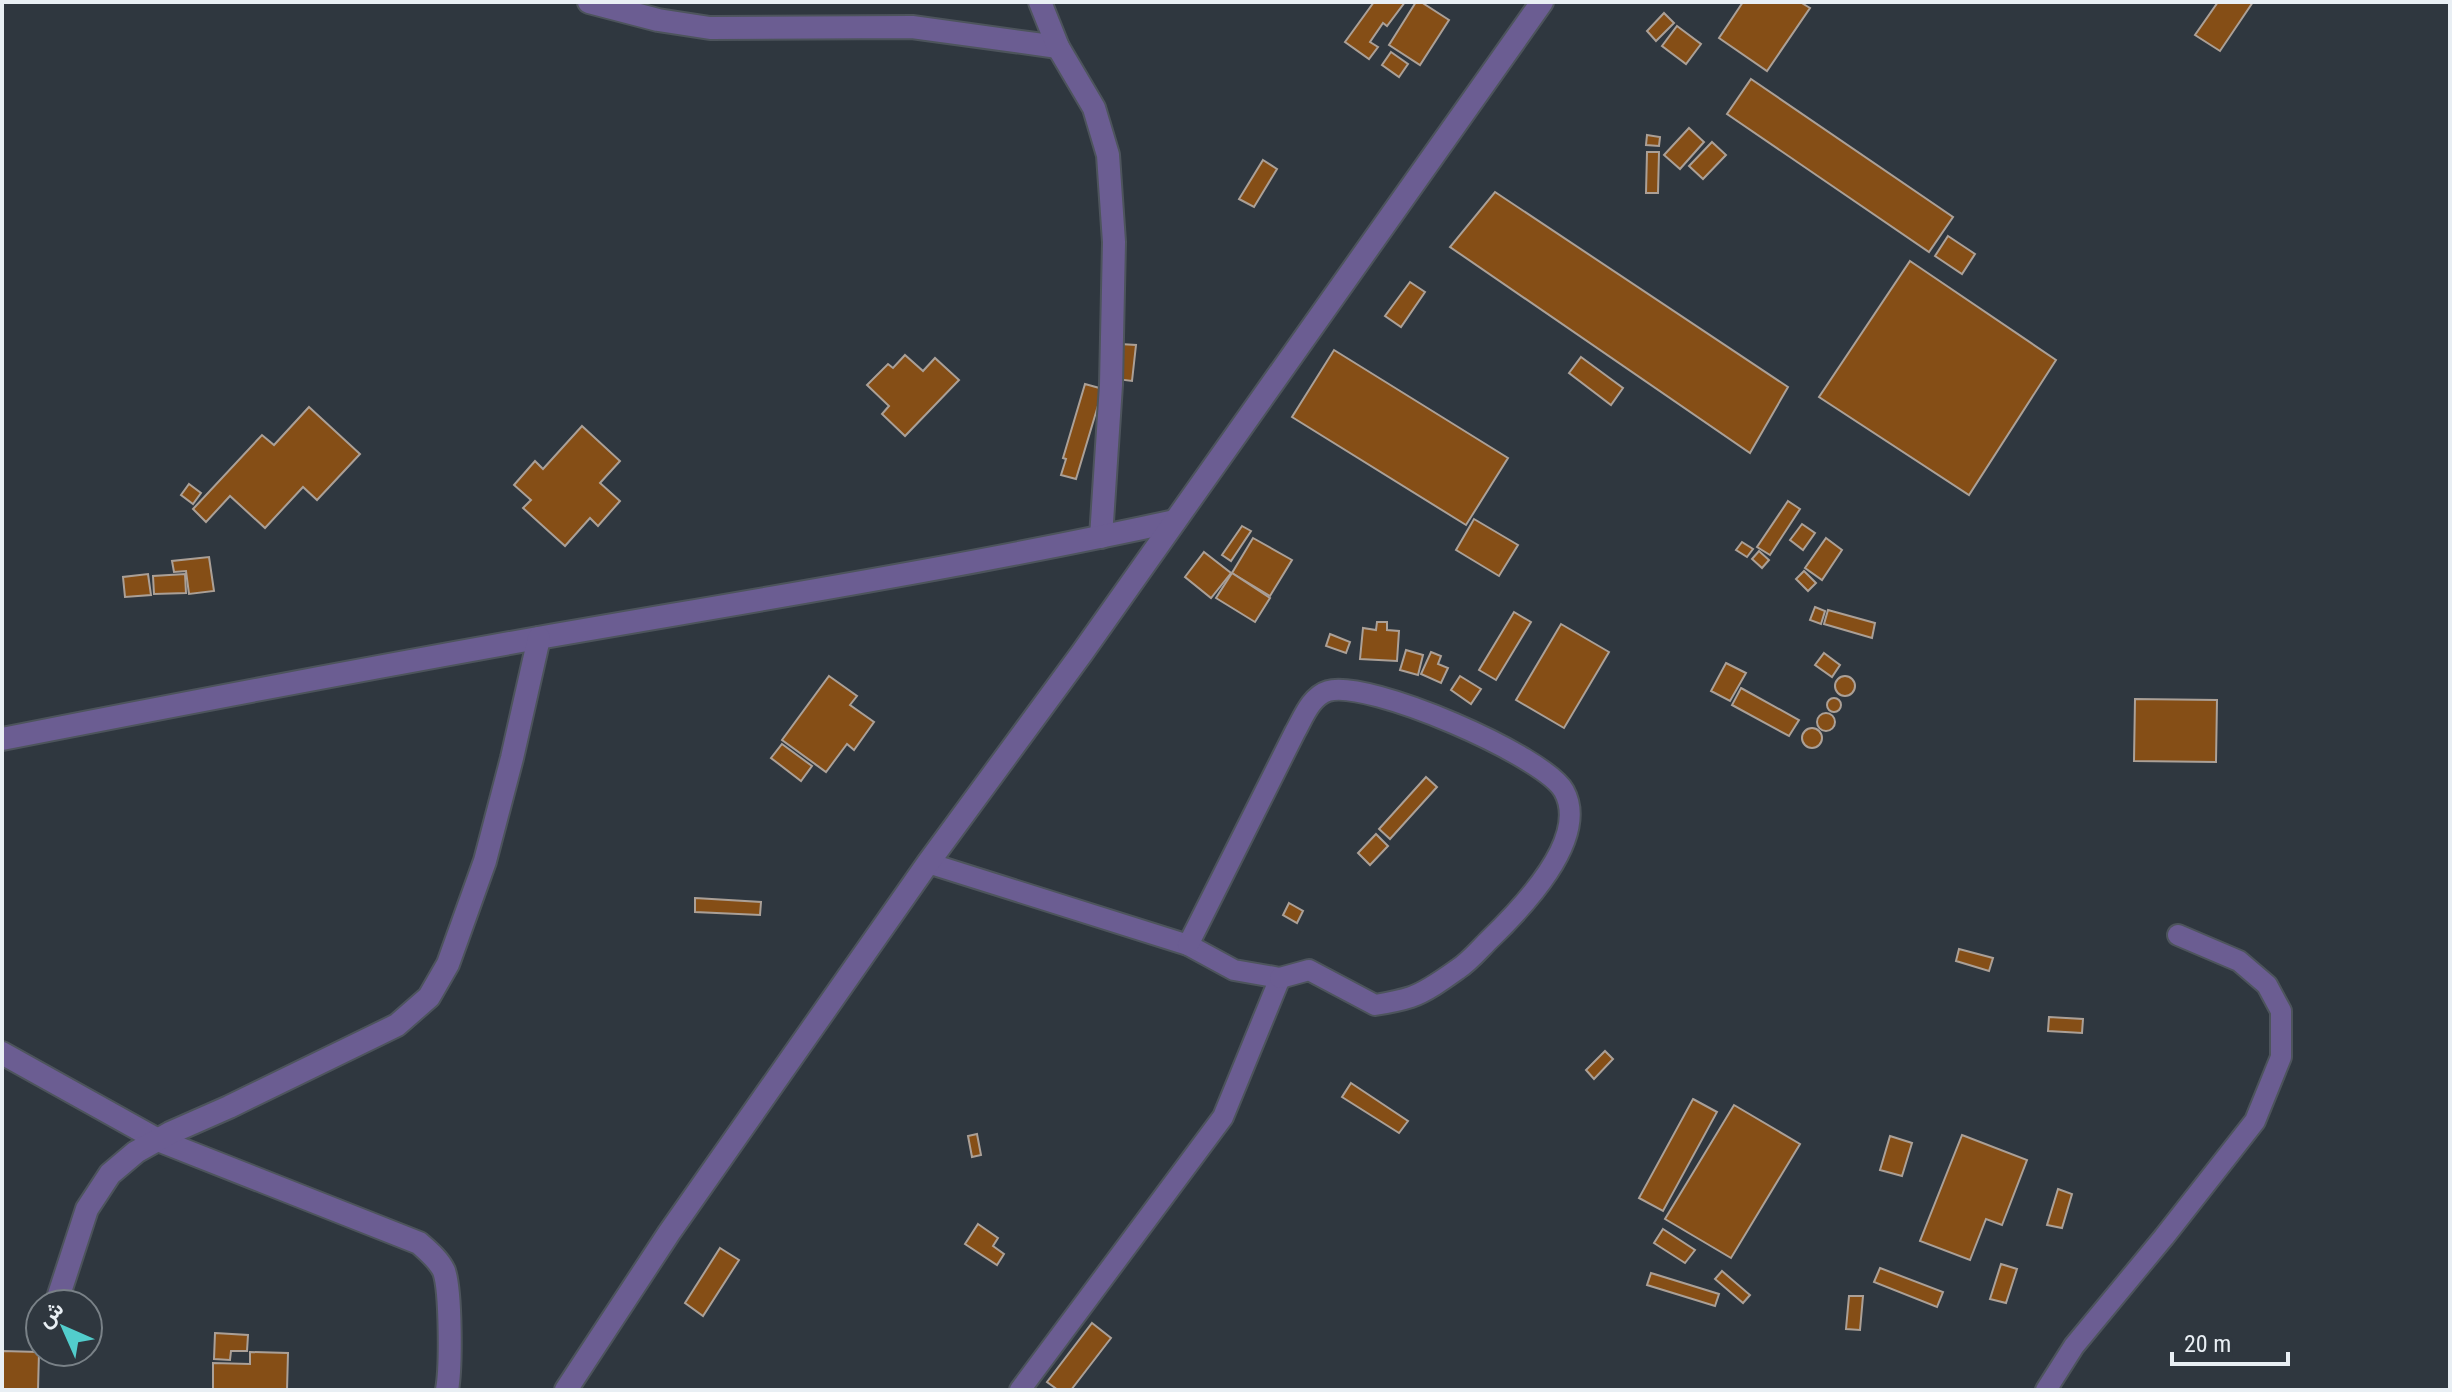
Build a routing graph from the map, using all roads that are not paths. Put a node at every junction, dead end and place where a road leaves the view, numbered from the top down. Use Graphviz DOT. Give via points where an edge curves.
graph roads {
  1 [pos="589,2"];
  2 [pos="1040,2"];
  3 [pos="1542,2"];
  4 [pos="1058,47"];
  5 [pos="1175,521"];
  6 [pos="1101,537"];
  7 [pos="539,638"];
  8 [pos="2,739"];
  9 [pos="928,863"];
  10 [pos="2178,935"];
  11 [pos="1188,945"];
  12 [pos="1280,978"];
  13 [pos="2,1053"];
  14 [pos="158,1140"];
  15 [pos="61,1288"];
  16 [pos="447,1390"];
  17 [pos="566,1390"];
  18 [pos="1020,1390"];
  19 [pos="2046,1390"];
  1 -- 4 [label="street" via="710,28 912,27"];
  2 -- 4 [label="street"];
  3 -- 5 [label="street"];
  4 -- 6 [label="street" via="1094,108 1108,155 1114,242"];
  5 -- 6 [label="street"];
  5 -- 9 [label="street"];
  6 -- 7 [label="street"];
  7 -- 8 [label="street"];
  7 -- 14 [label="street" via="485,861 448,964 429,997 397,1025"];
  9 -- 11 [label="lane"];
  9 -- 17 [label="street"];
  10 -- 19 [label="lane" via="2239,961 2267,985 2281,1011 2281,1057 2255,1121 2074,1346"];
  11 -- 12 [label="lane" via="1234,970"];
  11 -- 12 [label="lane" via="1295,732 1314,700 1327,691 1343,689 1422,709 1549,774 1564,791 1568,828 1552,865 1507,922 1460,968 1414,996 1375,1005 1309,970"];
  12 -- 18 [label="lane" via="1223,1117"];
  13 -- 14 [label="street"];
  14 -- 15 [label="street" via="110,1174 87,1209"];
  14 -- 16 [label="street" via="419,1243 443,1271"];
}
